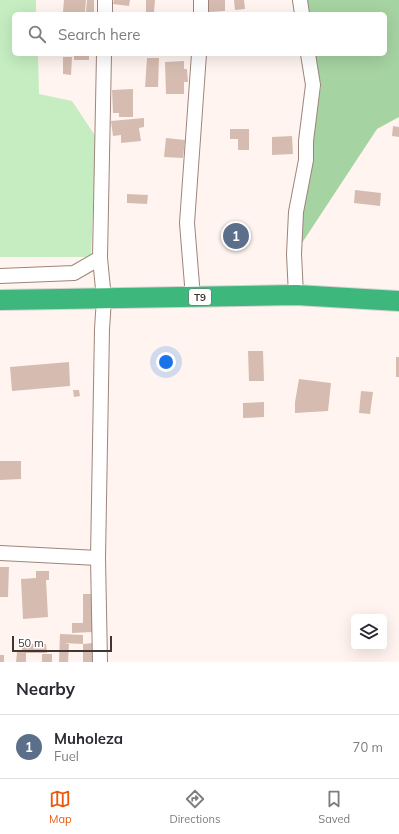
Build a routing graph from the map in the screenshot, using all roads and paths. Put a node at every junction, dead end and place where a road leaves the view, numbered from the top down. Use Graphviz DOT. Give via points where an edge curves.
graph roads {
  1 [pos="105,0"];
  2 [pos="201,0"];
  3 [pos="300,0"];
  4 [pos="105,12"];
  5 [pos="201,12"];
  6 [pos="302,12"];
  7 [pos="104,56"];
  8 [pos="199,56"];
  9 [pos="308,56"];
  10 [pos="100,258"];
  11 [pos="0,276"];
  12 [pos="296,295"];
  13 [pos="193,297"];
  14 [pos="104,299"];
  15 [pos="0,300"];
  16 [pos="399,301"];
  17 [pos="0,553"];
  18 [pos="98,558"];
  19 [pos="100,662"];
  1 -- 4 [label="street"];
  2 -- 5 [label="street"];
  3 -- 6 [label="street"];
  7 -- 10 [label="street"];
  8 -- 13 [label="street" via="187,223"];
  9 -- 12 [label="street" via="313,86 306,160 296,212"];
  10 -- 11 [label="street" via="74,273"];
  10 -- 14 [label="street"];
  12 -- 13 [label="highway, T9"];
  12 -- 16 [label="highway, T9"];
  13 -- 14 [label="highway, T9"];
  14 -- 15 [label="highway, T9"];
  14 -- 18 [label="street"];
  17 -- 18 [label="street"];
  18 -- 19 [label="street"];
}
